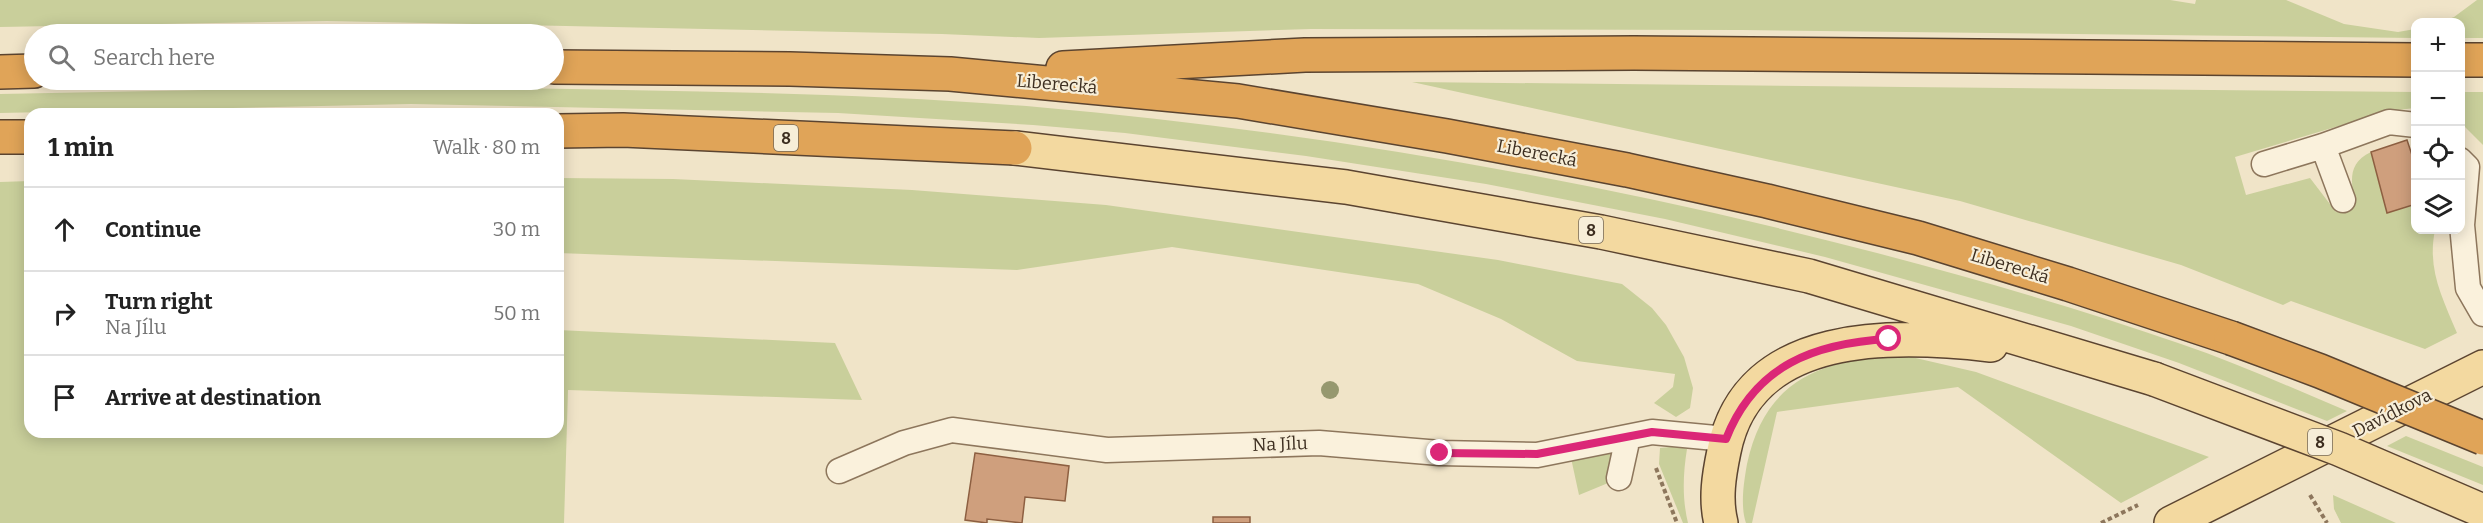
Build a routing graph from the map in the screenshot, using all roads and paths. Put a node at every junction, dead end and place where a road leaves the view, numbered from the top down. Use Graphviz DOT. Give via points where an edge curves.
graph roads {
  1 [pos="2411,60"];
  2 [pos="2465,60"];
  3 [pos="2483,60"];
  4 [pos="564,67"];
  5 [pos="24,71"];
  6 [pos="0,72"];
  7 [pos="951,74"];
  8 [pos="2411,125"];
  9 [pos="564,131"];
  10 [pos="0,137"];
  11 [pos="24,137"];
  12 [pos="2323,146"];
  13 [pos="1015,148"];
  14 [pos="2264,164"];
  15 [pos="2465,165"];
  16 [pos="2343,200"];
  17 [pos="2483,314"];
  18 [pos="2483,367"];
  19 [pos="2154,379"];
  20 [pos="1652,432"];
  21 [pos="1628,437"];
  22 [pos="2483,438"];
  23 [pos="1726,439"];
  24 [pos="839,471"];
  25 [pos="1618,478"];
  26 [pos="2309,494"];
  27 [pos="2483,511"];
  28 [pos="1677,523"];
  29 [pos="1721,523"];
  30 [pos="2171,523"];
  31 [pos="2327,523"];
  1 -- 7 [label="highway" via="1634,52 1317,55"];
  2 -- 3 [label="highway"];
  4 -- 7 [label="highway, Liberecká"];
  5 -- 6 [label="highway"];
  7 -- 22 [label="highway, Liberecká, bridge" via="1238,101 1627,170 1767,201 1918,238 2068,284 2320,370"];
  8 -- 12 [label="lane" via="2389,122"];
  9 -- 13 [label="highway, 8" via="623,130"];
  10 -- 11 [label="highway"];
  12 -- 14 [label="lane"];
  12 -- 16 [label="lane"];
  13 -- 19 [label="main road, 8" via="1346,187 1601,232 1809,276"];
  15 -- 17 [label="lane" via="2462,225 2468,288"];
  18 -- 30 [label="main road, Davídkova"];
  19 -- 23 [label="main road" via="2023,348 1956,341 1857,341 1824,348 1772,373 1745,401"];
  19 -- 27 [label="main road, 8, bridge" via="2339,449"];
  20 -- 21 [label="lane, Na Jílu"];
  20 -- 23 [label="lane, Na Jílu"];
  20 -- 28 [label="path" via="1650,453"];
  21 -- 24 [label="lane, Na Jílu" via="1537,454 1440,453 1319,443 1107,450 952,430 904,443"];
  21 -- 25 [label="lane"];
  23 -- 29 [label="main road" via="1719,472 1717,507"];
  26 -- 31 [label="path"];
}
